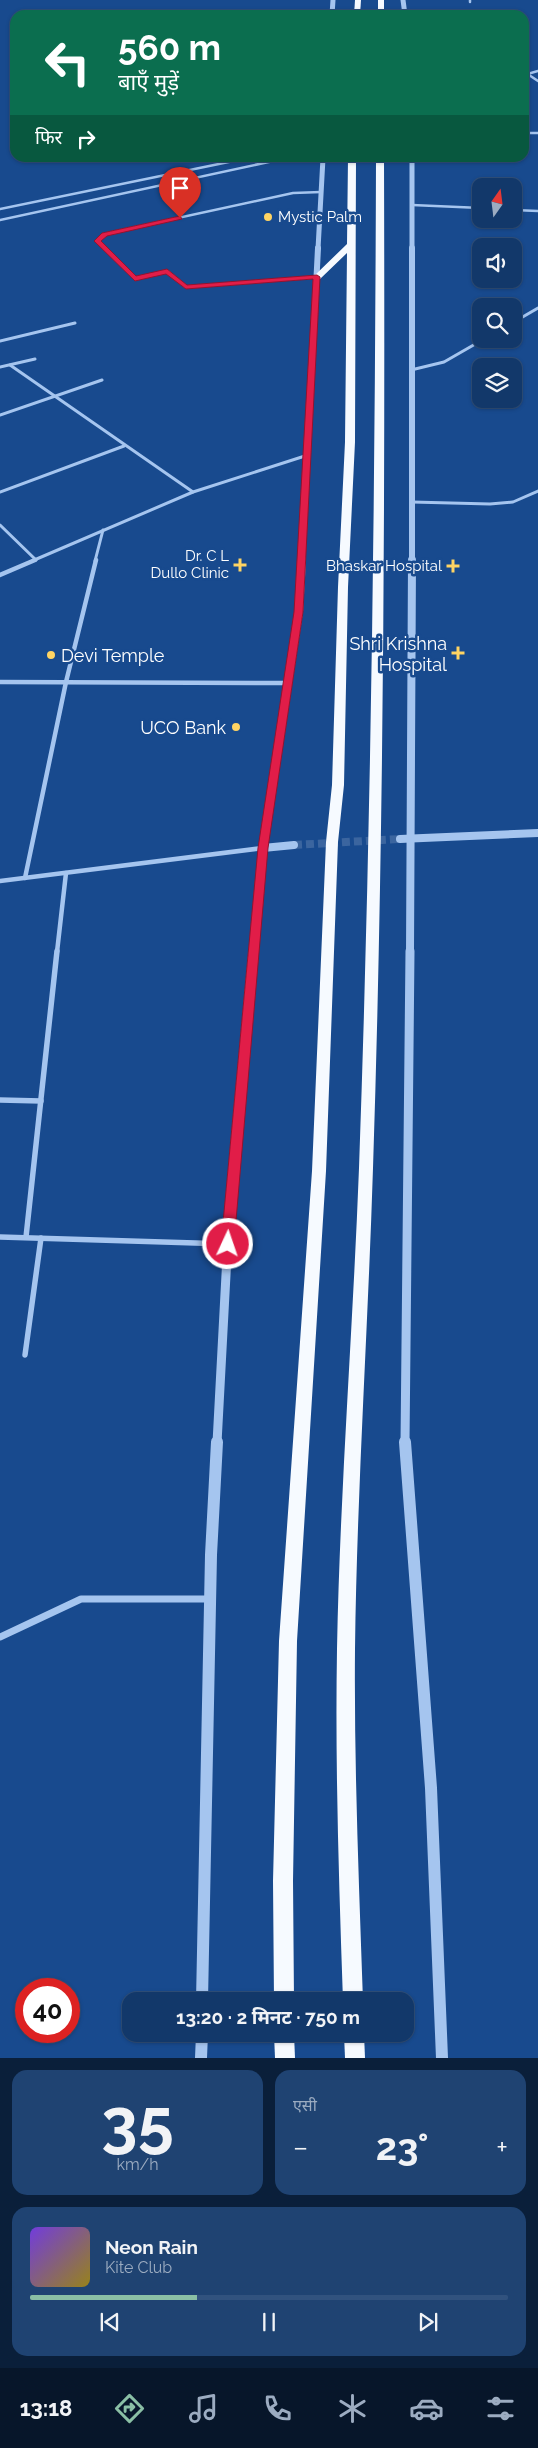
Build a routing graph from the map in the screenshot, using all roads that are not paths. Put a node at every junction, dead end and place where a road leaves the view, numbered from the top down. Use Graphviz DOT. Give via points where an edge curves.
graph roads {
  1 [pos="538,71"];
  2 [pos="529,75"];
  3 [pos="538,81"];
  4 [pos="228,162"];
  5 [pos="268,162"];
  6 [pos="323,162"];
  7 [pos="352,162"];
  8 [pos="380,162"];
  9 [pos="411,162"];
  10 [pos="202,167"];
  11 [pos="211,175"];
  12 [pos="321,192"];
  13 [pos="412,205"];
  14 [pos="472,208"];
  15 [pos="0,209"];
  16 [pos="522,210"];
  17 [pos="538,211"];
  18 [pos="0,220"];
  19 [pos="351,246"];
  20 [pos="317,277"];
  21 [pos="538,308"];
  22 [pos="522,317"];
  23 [pos="75,324"];
  24 [pos="0,341"];
  25 [pos="472,346"];
  26 [pos="35,359"];
  27 [pos="10,365"];
  28 [pos="0,367"];
  29 [pos="411,370"];
  30 [pos="102,380"];
  31 [pos="57,395"];
  32 [pos="0,415"];
  33 [pos="124,446"];
  34 [pos="308,455"];
  35 [pos="538,491"];
  36 [pos="0,492"];
  37 [pos="193,492"];
  38 [pos="412,502"];
  39 [pos="0,525"];
  40 [pos="103,530"];
  41 [pos="36,560"];
  42 [pos="0,575"];
  43 [pos="0,682"];
  44 [pos="66,682"];
  45 [pos="290,683"];
  46 [pos="538,834"];
  47 [pos="400,838"];
  48 [pos="412,838"];
  49 [pos="294,845"];
  50 [pos="263,848"];
  51 [pos="66,873"];
  52 [pos="25,878"];
  53 [pos="0,881"];
  54 [pos="0,1100"];
  55 [pos="41,1101"];
  56 [pos="0,1237"];
  57 [pos="26,1237"];
  58 [pos="41,1238"];
  59 [pos="228,1244"];
  60 [pos="25,1355"];
  61 [pos="210,1599"];
  62 [pos="0,1637"];
  63 [pos="202,1992"];
  64 [pos="284,1992"];
  65 [pos="353,1992"];
  66 [pos="202,2042"];
  67 [pos="284,2042"];
  68 [pos="354,2042"];
  69 [pos="201,2058"];
  70 [pos="285,2058"];
  71 [pos="355,2058"];
  72 [pos="442,2058"];
  1 -- 2 [label="street"];
  2 -- 3 [label="street"];
  4 -- 10 [label="street"];
  5 -- 11 [label="street"];
  6 -- 12 [label="street"];
  7 -- 19 [label="highway"];
  8 -- 65 [label="highway" via="376,800 366,1168 346,1647"];
  9 -- 13 [label="street"];
  10 -- 11 [label="street"];
  10 -- 15 [label="street"];
  11 -- 18 [label="street"];
  12 -- 20 [label="street"];
  12 -- 20 [label="street" via="294,193 104,234 97,241 135,279 167,271 186,287"];
  13 -- 14 [label="street"];
  13 -- 29 [label="street"];
  16 -- 17 [label="street"];
  19 -- 20 [label="highway"];
  19 -- 64 [label="highway" via="350,442 338,785 332,842 319,1171 288,1641"];
  20 -- 34 [label="street"];
  21 -- 22 [label="street"];
  23 -- 24 [label="street"];
  25 -- 29 [label="street" via="444,362"];
  26 -- 27 [label="street"];
  27 -- 28 [label="street"];
  27 -- 31 [label="street"];
  29 -- 38 [label="street"];
  30 -- 31 [label="street"];
  31 -- 32 [label="street"];
  31 -- 33 [label="street"];
  33 -- 36 [label="street"];
  33 -- 37 [label="street"];
  34 -- 37 [label="street"];
  34 -- 45 [label="street" via="299,612"];
  35 -- 38 [label="street" via="513,502"];
  37 -- 40 [label="street"];
  38 -- 48 [label="street"];
  39 -- 41 [label="street"];
  40 -- 41 [label="street"];
  40 -- 44 [label="street"];
  41 -- 42 [label="street"];
  43 -- 44 [label="street"];
  44 -- 45 [label="street"];
  44 -- 52 [label="street"];
  45 -- 50 [label="street"];
  46 -- 48 [label="street"];
  47 -- 48 [label="street"];
  48 -- 72 [label="street" via="404,1423 431,1788"];
  49 -- 50 [label="street"];
  50 -- 51 [label="street"];
  50 -- 59 [label="street"];
  51 -- 52 [label="street"];
  51 -- 55 [label="street"];
  52 -- 53 [label="street"];
  54 -- 55 [label="street"];
  55 -- 57 [label="street"];
  56 -- 57 [label="street"];
  57 -- 58 [label="street"];
  58 -- 59 [label="street"];
  58 -- 60 [label="street"];
  59 -- 61 [label="street"];
  61 -- 62 [label="street" via="81,1599"];
  61 -- 63 [label="street"];
  66 -- 69 [label="street"];
  67 -- 70 [label="highway"];
  68 -- 71 [label="highway"];
}
